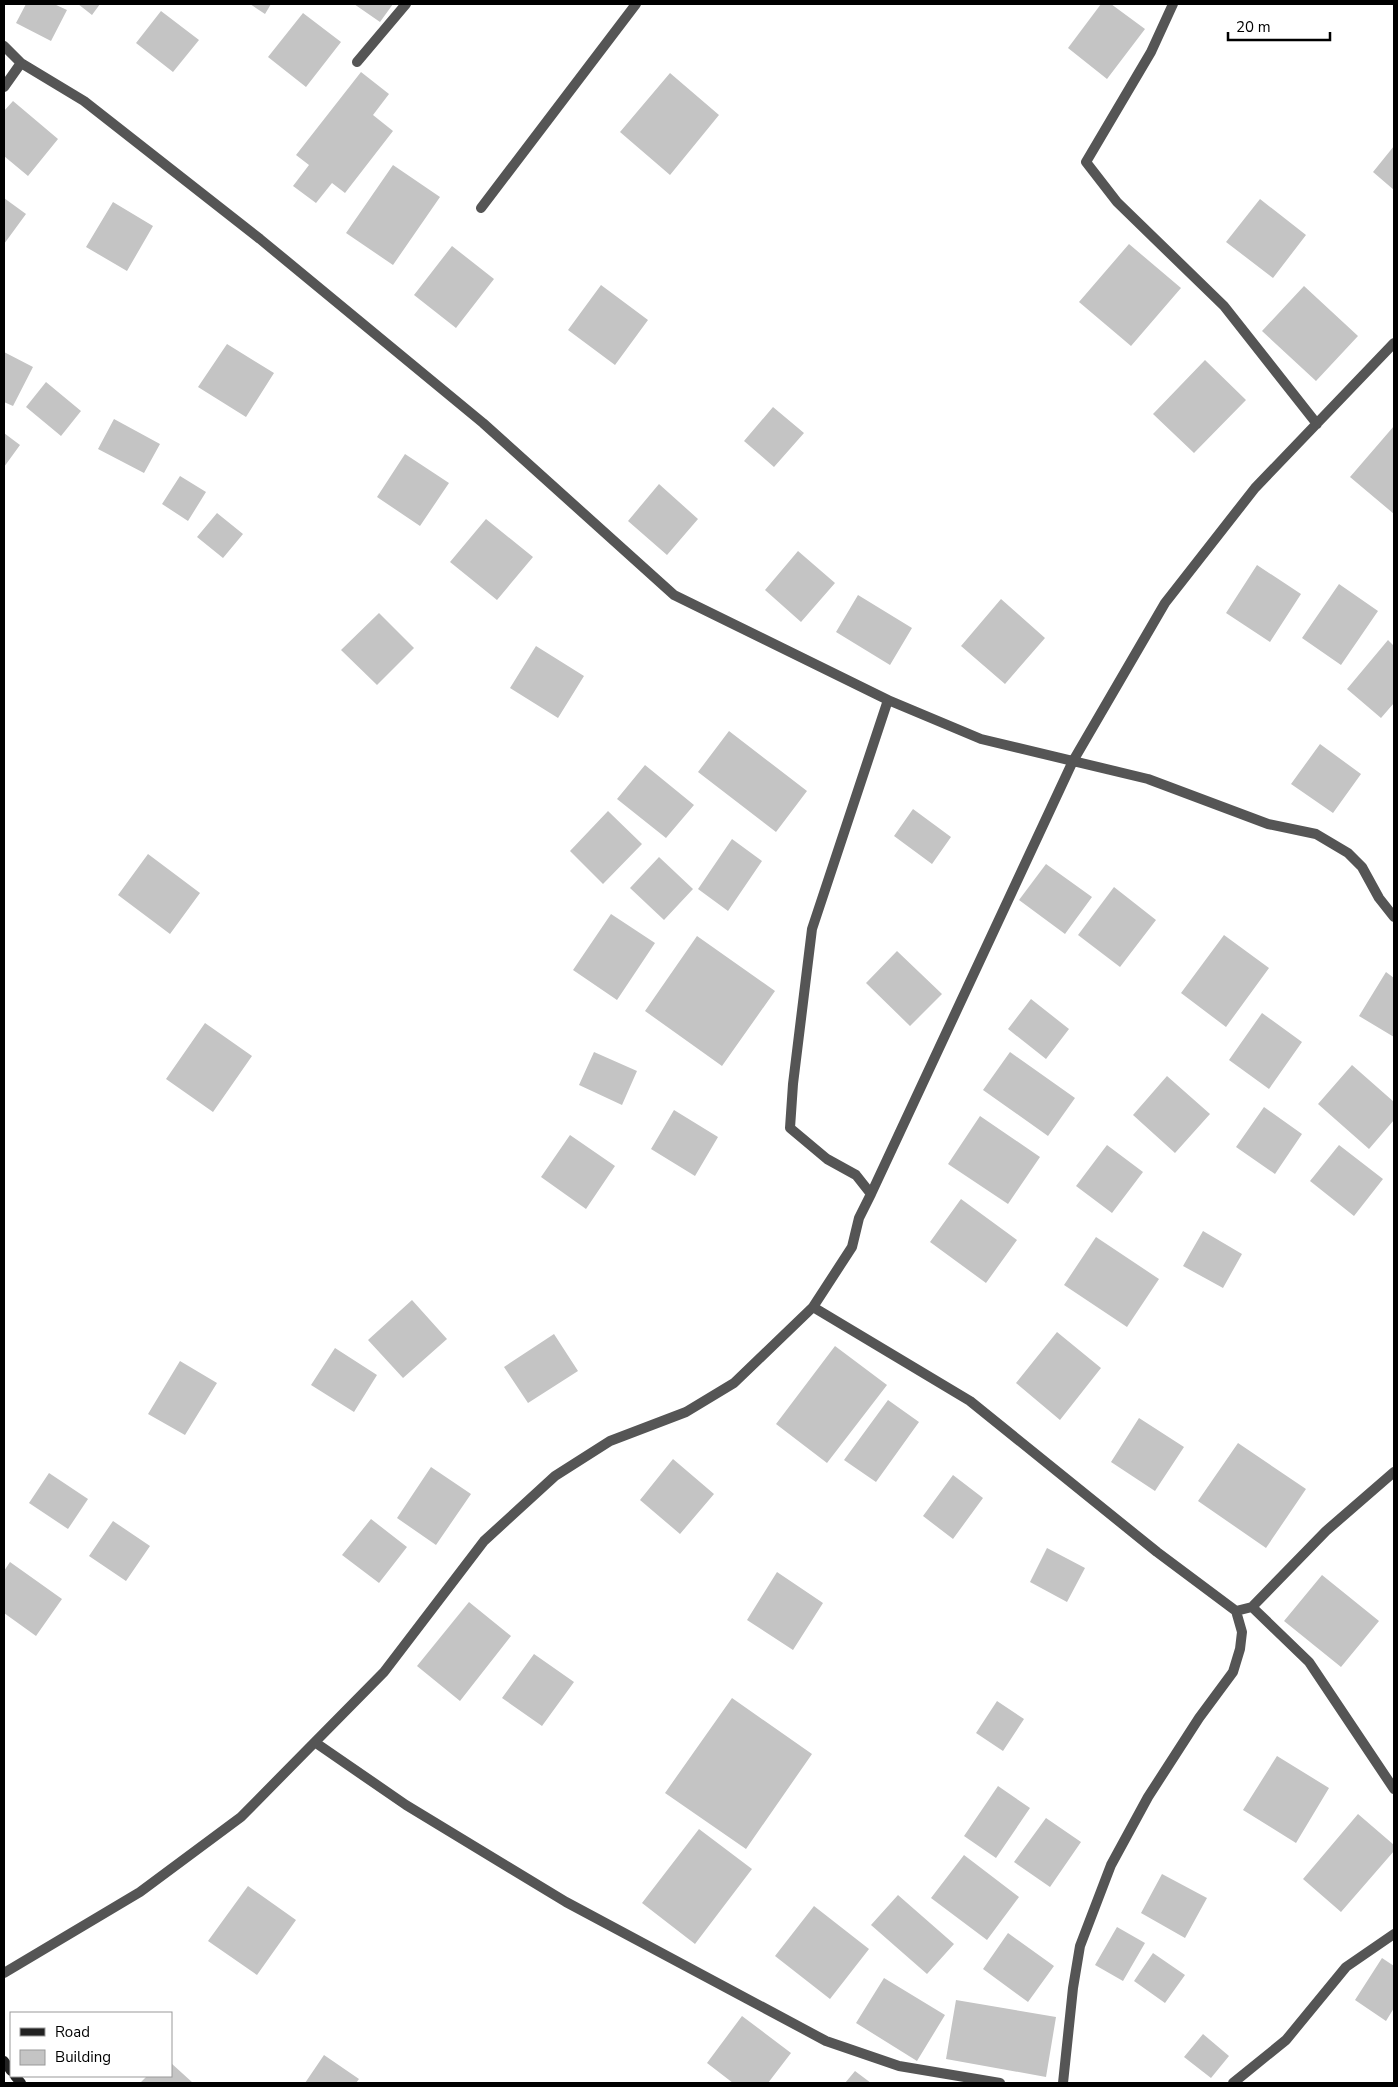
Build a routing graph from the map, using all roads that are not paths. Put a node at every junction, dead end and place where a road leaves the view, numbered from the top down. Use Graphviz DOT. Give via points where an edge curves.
graph roads {
  1 [pos="406,4"];
  2 [pos="636,4"];
  3 [pos="1173,4"];
  4 [pos="4,46"];
  5 [pos="21,62"];
  6 [pos="357,62"];
  7 [pos="4,86"];
  8 [pos="481,208"];
  9 [pos="1394,343"];
  10 [pos="1316,424"];
  11 [pos="888,700"];
  12 [pos="1073,761"];
  13 [pos="1394,917"];
  14 [pos="871,1194"];
  15 [pos="813,1307"];
  16 [pos="1394,1472"];
  17 [pos="1252,1607"];
  18 [pos="1236,1611"];
  19 [pos="316,1743"];
  20 [pos="1394,1789"];
  21 [pos="1394,1934"];
  22 [pos="4,1973"];
  23 [pos="1000,2083"];
  24 [pos="1063,2083"];
  25 [pos="1233,2083"];
  1 -- 6 [label="street"];
  2 -- 8 [label="street"];
  3 -- 10 [label="street" via="1151,52 1086,162 1117,202 1224,306"];
  4 -- 5 [label="street"];
  5 -- 7 [label="street"];
  5 -- 11 [label="street" via="84,101 260,240 483,423 674,595"];
  9 -- 10 [label="street"];
  10 -- 12 [label="street" via="1255,488 1165,603"];
  11 -- 12 [label="street" via="981,739"];
  11 -- 14 [label="street" via="812,929 790,1128 827,1159 856,1175"];
  12 -- 13 [label="street" via="1148,779 1268,824 1316,834 1348,853 1362,867"];
  12 -- 14 [label="street"];
  14 -- 15 [label="street" via="859,1218 852,1247"];
  15 -- 18 [label="street" via="970,1401 1157,1552"];
  15 -- 19 [label="street" via="734,1383 686,1412 610,1441 555,1476 484,1541 384,1672"];
  16 -- 17 [label="street" via="1326,1531"];
  17 -- 18 [label="street"];
  17 -- 20 [label="street" via="1309,1662"];
  18 -- 24 [label="street" via="1242,1632 1233,1672 1148,1797 1110,1865 1080,1946"];
  19 -- 22 [label="street" via="241,1817 140,1892"];
  19 -- 23 [label="street" via="406,1805 566,1902 826,2041 899,2066"];
  21 -- 25 [label="street" via="1346,1967 1286,2040"];
}
